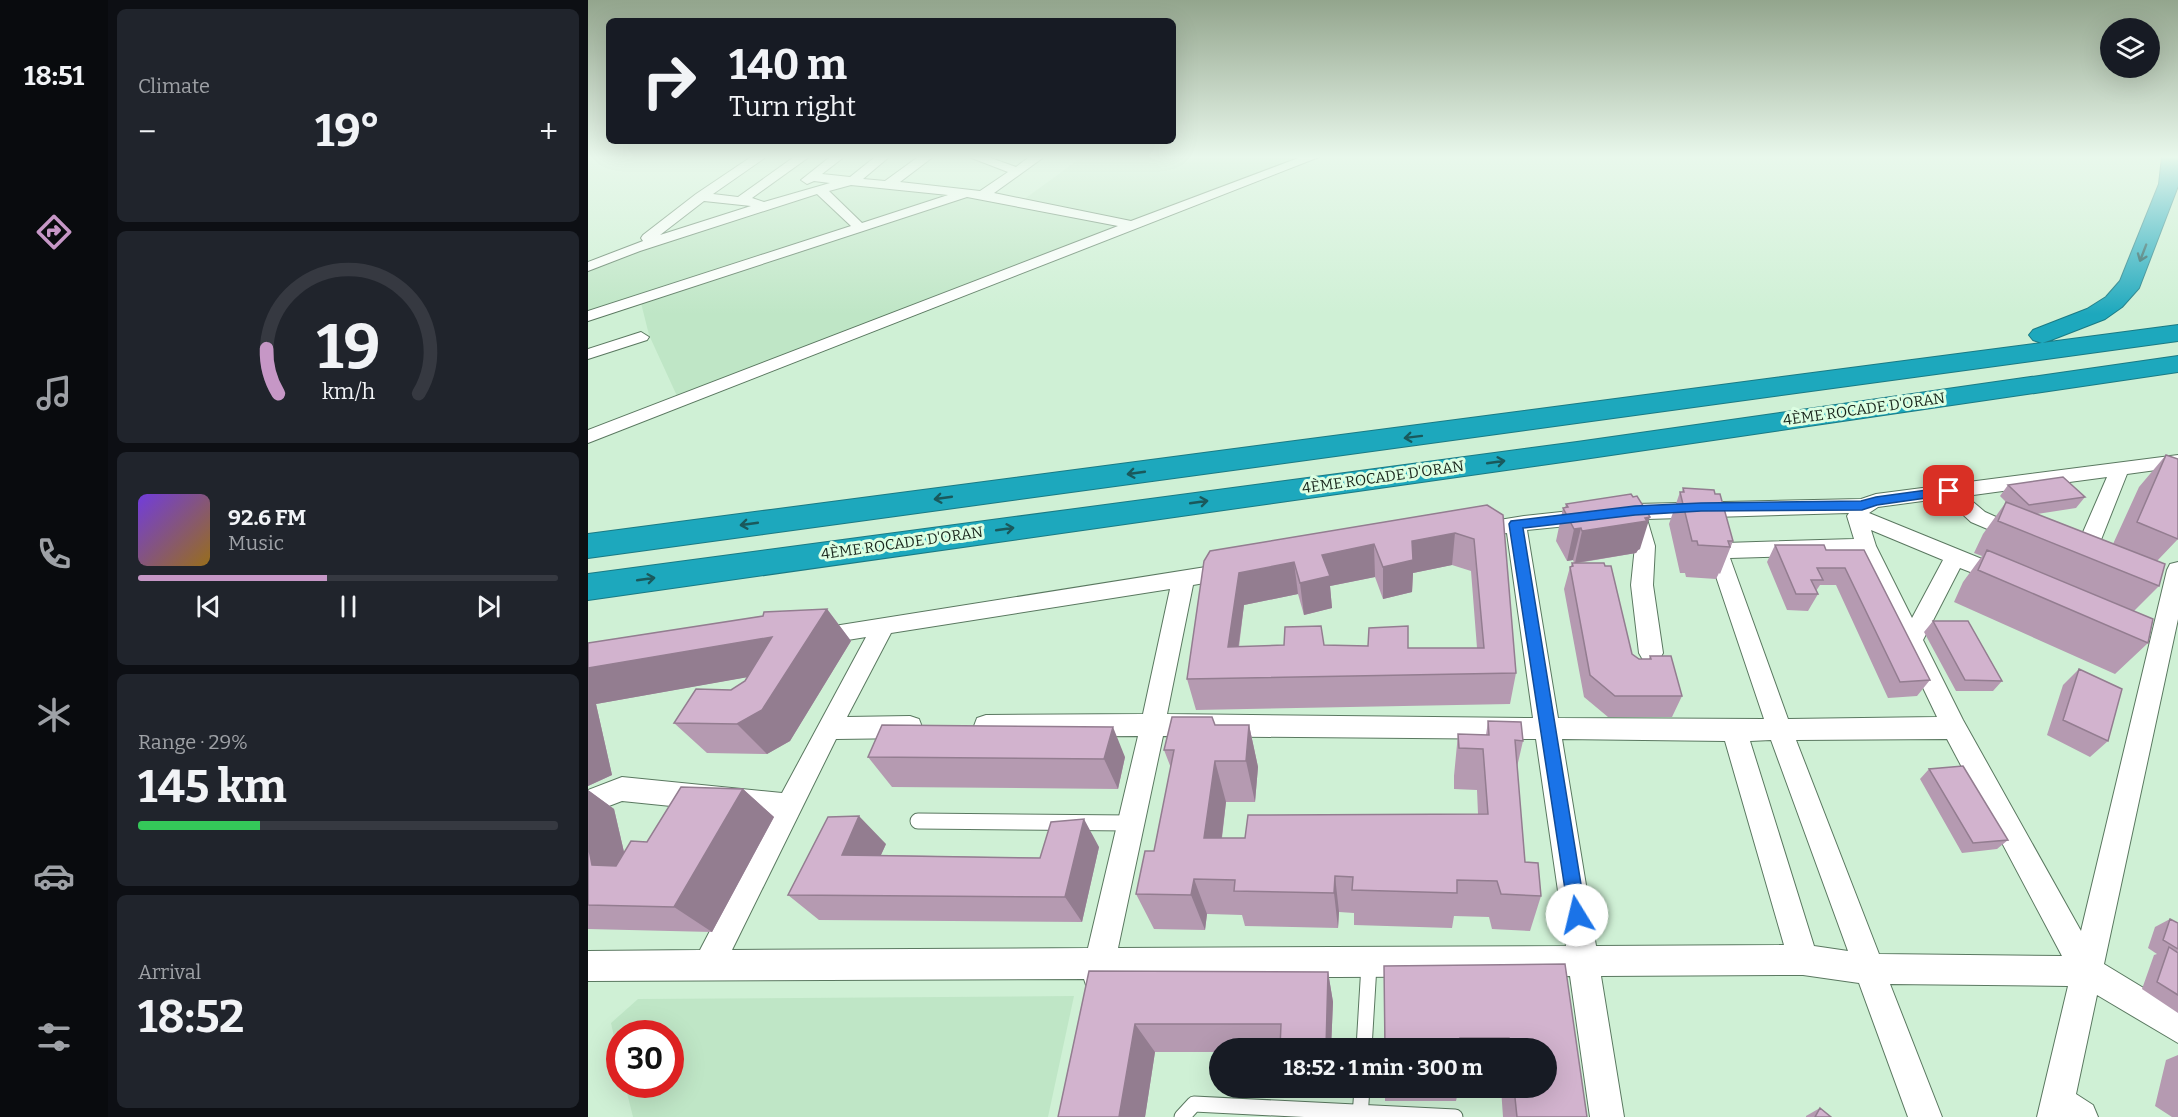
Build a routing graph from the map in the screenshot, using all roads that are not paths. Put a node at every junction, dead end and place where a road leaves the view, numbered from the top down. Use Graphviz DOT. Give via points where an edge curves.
graph roads {
  1 [pos="685,209"];
  2 [pos="754,209"];
  3 [pos="840,209"];
  4 [pos="918,209"];
  5 [pos="1053,209"];
  6 [pos="1173,209"];
  7 [pos="2159,209"];
  8 [pos="1131,225"];
  9 [pos="860,228"];
  10 [pos="635,248"];
  11 [pos="588,267"];
  12 [pos="588,316"];
  13 [pos="2178,316"];
  14 [pos="2178,333"];
  15 [pos="2042,335"];
  16 [pos="641,336"];
  17 [pos="588,354"];
  18 [pos="2178,364"];
  19 [pos="2170,386"];
  20 [pos="1454,432"];
  21 [pos="588,437"];
  22 [pos="1577,451"];
  23 [pos="2178,460"];
  24 [pos="2120,468"];
  25 [pos="1949,491"];
  26 [pos="1701,507"];
  27 [pos="1635,511"];
  28 [pos="1859,511"];
  29 [pos="1516,524"];
  30 [pos="1458,533"];
  31 [pos="2031,541"];
  32 [pos="588,546"];
  33 [pos="1866,546"];
  34 [pos="1717,551"];
  35 [pos="1955,557"];
  36 [pos="2082,560"];
  37 [pos="1252,567"];
  38 [pos="2178,570"];
  39 [pos="1183,579"];
  40 [pos="2020,584"];
  41 [pos="588,587"];
  42 [pos="884,627"];
  43 [pos="801,638"];
  44 [pos="1912,639"];
  45 [pos="2159,642"];
  46 [pos="1651,653"];
  47 [pos="1153,725"];
  48 [pos="933,727"];
  49 [pos="968,727"];
  50 [pos="829,728"];
  51 [pos="1548,728"];
  52 [pos="1779,728"];
  53 [pos="1954,728"];
  54 [pos="1734,730"];
  55 [pos="588,802"];
  56 [pos="790,806"];
  57 [pos="918,821"];
  58 [pos="1131,822"];
  59 [pos="1803,960"];
  60 [pos="1369,962"];
  61 [pos="1584,962"];
  62 [pos="1100,963"];
  63 [pos="709,965"];
  64 [pos="588,966"];
  65 [pos="1869,969"];
  66 [pos="2087,971"];
  67 [pos="1093,996"];
  68 [pos="2178,1027"];
  69 [pos="1365,1038"];
  70 [pos="1362,1098"];
  71 [pos="2064,1112"];
  72 [pos="1361,1115"];
  73 [pos="1182,1117"];
  74 [pos="1455,1117"];
  75 [pos="1607,1117"];
  76 [pos="1925,1117"];
  1 -- 10 [label="street"];
  2 -- 10 [label="street"];
  3 -- 9 [label="street"];
  4 -- 9 [label="street"];
  5 -- 8 [label="street"];
  6 -- 8 [label="street"];
  7 -- 15 [label="highway, one-way" via="2131,283 2114,302 2096,314"];
  8 -- 21 [label="street"];
  9 -- 12 [label="street"];
  10 -- 11 [label="street"];
  13 -- 15 [label="highway"];
  14 -- 20 [label="highway"];
  15 -- 20 [label="highway" via="1682,386 1557,408"];
  16 -- 17 [label="street"];
  18 -- 22 [label="highway, 4ÈME ROCADE D'ORAN"];
  19 -- 22 [label="highway" via="1808,435"];
  20 -- 32 [label="highway, one-way"];
  41 -- 22 [label="highway, 4ÈME ROCADE D'ORAN, one-way"];
  23 -- 24 [label="street"];
  24 -- 25 [label="street"];
  24 -- 36 [label="street"];
  25 -- 28 [label="street" via="1876,501"];
  25 -- 31 [label="street" via="1978,517"];
  26 -- 27 [label="street"];
  26 -- 28 [label="street"];
  26 -- 34 [label="street"];
  27 -- 29 [label="street"];
  27 -- 46 [label="street" via="1645,546 1642,585"];
  28 -- 33 [label="street"];
  28 -- 35 [label="street"];
  29 -- 30 [label="street"];
  29 -- 51 [label="street"];
  33 -- 34 [label="street"];
  33 -- 44 [label="street"];
  34 -- 52 [label="street"];
  35 -- 40 [label="street"];
  35 -- 44 [label="street"];
  37 -- 39 [label="street"];
  38 -- 45 [label="street" via="2161,594"];
  39 -- 42 [label="street"];
  39 -- 47 [label="street"];
  42 -- 43 [label="street"];
  42 -- 50 [label="street"];
  44 -- 53 [label="street"];
  45 -- 66 [label="street"];
  47 -- 49 [label="street"];
  47 -- 51 [label="street"];
  47 -- 58 [label="street"];
  48 -- 50 [label="street"];
  50 -- 56 [label="street"];
  51 -- 54 [label="street"];
  51 -- 61 [label="street"];
  52 -- 53 [label="street"];
  52 -- 54 [label="street"];
  52 -- 65 [label="street"];
  53 -- 66 [label="street"];
  54 -- 59 [label="street"];
  55 -- 56 [label="street" via="622,789"];
  56 -- 63 [label="street"];
  57 -- 58 [label="lane"];
  58 -- 62 [label="street"];
  59 -- 61 [label="street"];
  59 -- 65 [label="street"];
  60 -- 61 [label="street"];
  60 -- 62 [label="street"];
  60 -- 69 [label="lane"];
  61 -- 75 [label="street"];
  62 -- 63 [label="street"];
  62 -- 67 [label="street"];
  63 -- 64 [label="street"];
  65 -- 66 [label="street"];
  65 -- 76 [label="street"];
  66 -- 68 [label="street"];
  66 -- 71 [label="street"];
  70 -- 72 [label="lane"];
  72 -- 73 [label="lane" via="1194,1104"];
  72 -- 74 [label="lane"];
}
